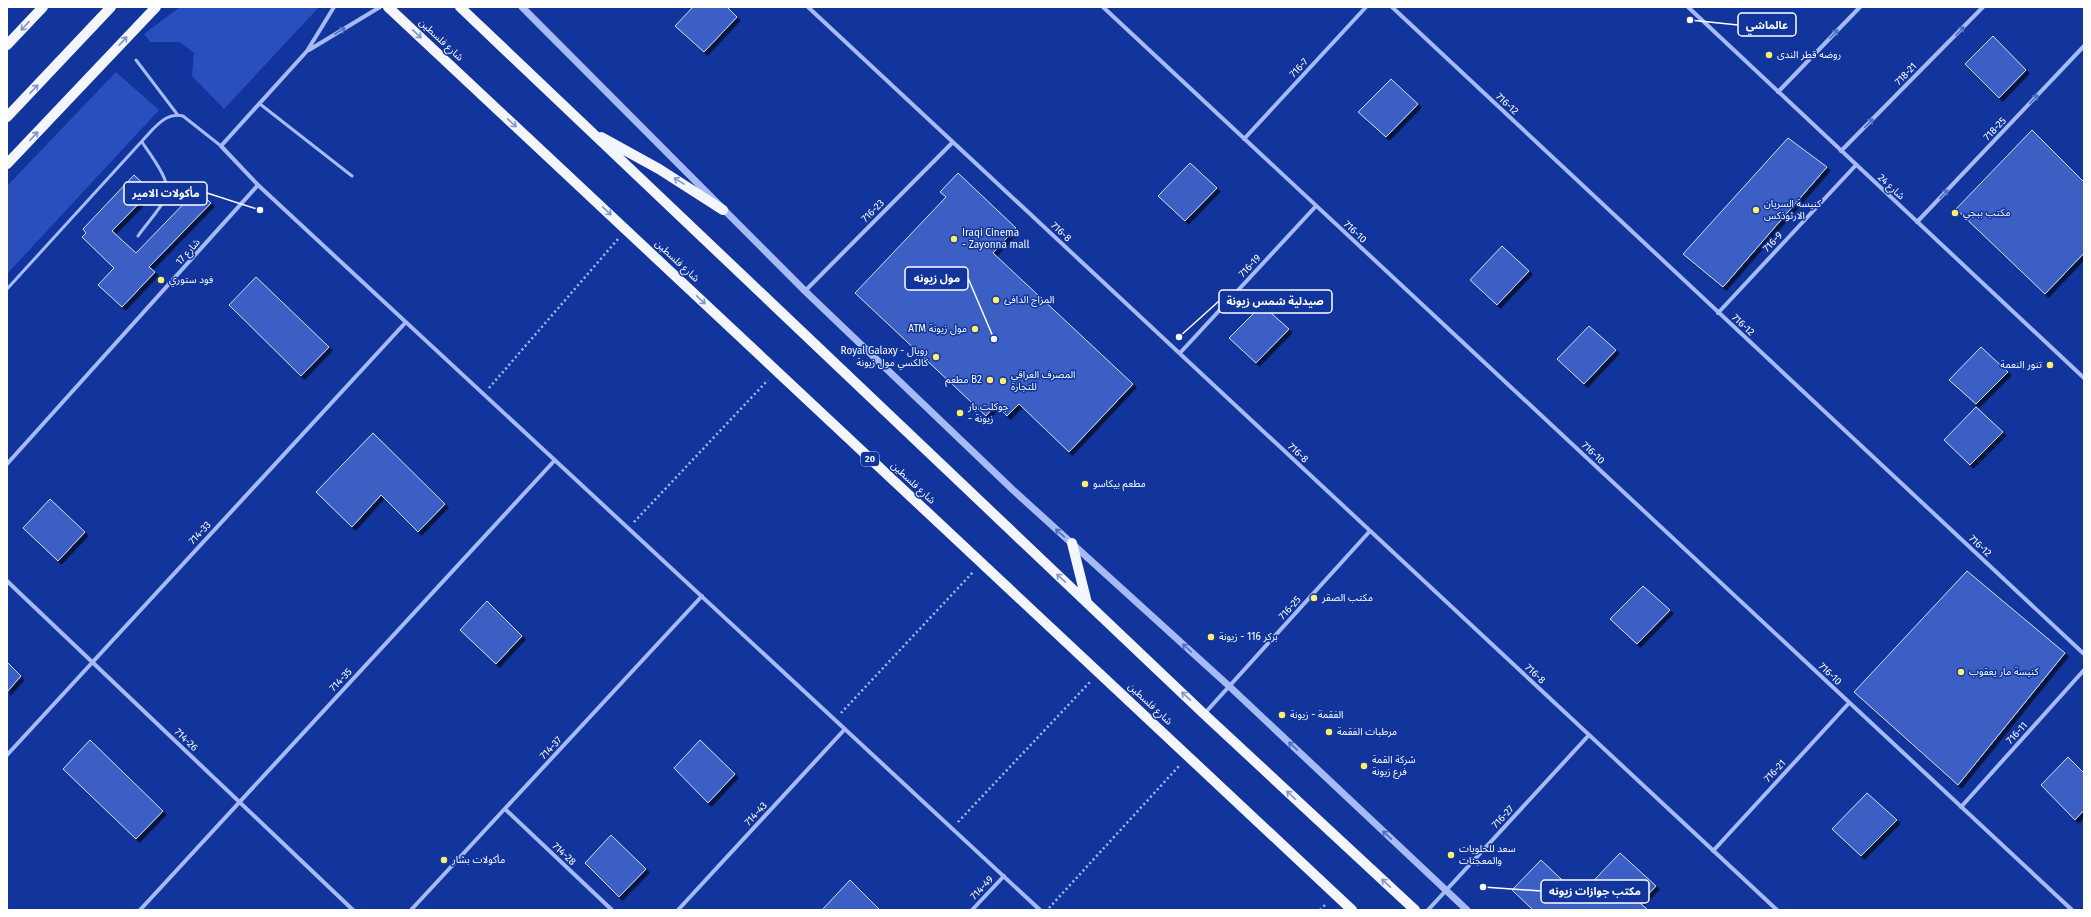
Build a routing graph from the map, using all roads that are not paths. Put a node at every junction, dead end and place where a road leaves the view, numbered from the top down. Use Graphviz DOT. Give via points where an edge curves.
graph roads {
  1 [pos="43,7"];
  2 [pos="111,7"];
  3 [pos="156,7"];
  4 [pos="334,7"];
  5 [pos="380,7"];
  6 [pos="388,7"];
  7 [pos="460,7"];
  8 [pos="522,7"];
  9 [pos="808,7"];
  10 [pos="1103,7"];
  11 [pos="1366,7"];
  12 [pos="1392,7"];
  13 [pos="1688,7"];
  14 [pos="1860,7"];
  15 [pos="1983,7"];
  16 [pos="7,45"];
  17 [pos="2084,46"];
  18 [pos="307,52"];
  19 [pos="136,60"];
  20 [pos="1778,92"];
  21 [pos="260,104"];
  22 [pos="177,114"];
  23 [pos="7,117"];
  24 [pos="591,133"];
  25 [pos="1244,139"];
  26 [pos="142,142"];
  27 [pos="953,142"];
  28 [pos="221,146"];
  29 [pos="1842,151"];
  30 [pos="7,164"];
  31 [pos="1856,165"];
  32 [pos="352,176"];
  33 [pos="258,185"];
  34 [pos="1316,206"];
  35 [pos="723,210"];
  36 [pos="1917,222"];
  37 [pos="138,236"];
  38 [pos="7,289"];
  39 [pos="805,291"];
  40 [pos="1718,312"];
  41 [pos="406,322"];
  42 [pos="1180,353"];
  43 [pos="2084,378"];
  44 [pos="555,460"];
  45 [pos="7,464"];
  46 [pos="1370,531"];
  47 [pos="1072,544"];
  48 [pos="7,581"];
  49 [pos="702,596"];
  50 [pos="1087,603"];
  51 [pos="2084,654"];
  52 [pos="92,662"];
  53 [pos="2084,670"];
  54 [pos="1229,686"];
  55 [pos="1849,703"];
  56 [pos="1204,714"];
  57 [pos="845,729"];
  58 [pos="1589,735"];
  59 [pos="7,754"];
  60 [pos="239,802"];
  61 [pos="1962,807"];
  62 [pos="505,809"];
  63 [pos="1713,851"];
  64 [pos="1004,876"];
  65 [pos="1446,891"];
  66 [pos="140,910"];
  67 [pos="353,910"];
  68 [pos="411,910"];
  69 [pos="612,910"];
  70 [pos="678,910"];
  71 [pos="972,910"];
  72 [pos="1040,910"];
  73 [pos="1352,910"];
  74 [pos="1415,910"];
  75 [pos="1428,910"];
  76 [pos="1467,910"];
  77 [pos="1777,910"];
  78 [pos="2072,910"];
  1 -- 16 [label="main road, one-way"];
  23 -- 2 [label="main road, one-way"];
  30 -- 3 [label="main road, one-way"];
  4 -- 18 [label="street"];
  18 -- 5 [label="street, one-way"];
  6 -- 73 [label="main road, شارع فلسطين / 20, one-way"];
  7 -- 24 [label="main road"];
  8 -- 35 [label="street"];
  9 -- 27 [label="street, 716-8"];
  10 -- 25 [label="street, 716-10"];
  11 -- 25 [label="street, 716-7"];
  12 -- 40 [label="street, 716-12"];
  13 -- 20 [label="street, شارع 24"];
  20 -- 14 [label="street, one-way"];
  29 -- 15 [label="street, 718-21, one-way"];
  36 -- 17 [label="street, 718-25, one-way"];
  18 -- 21 [label="street"];
  19 -- 22 [label="lane"];
  20 -- 29 [label="street, شارع 24"];
  21 -- 28 [label="street"];
  21 -- 32 [label="lane"];
  22 -- 26 [label="lane" via="166,118"];
  22 -- 28 [label="lane" via="190,119"];
  35 -- 24 [label="main road, one-way" via="659,168"];
  50 -- 24 [label="main road, one-way"];
  25 -- 34 [label="street, 716-10"];
  26 -- 37 [label="lane" via="167,185 166,196"];
  26 -- 38 [label="lane"];
  27 -- 39 [label="street, 716-23"];
  27 -- 42 [label="street, 716-8"];
  28 -- 33 [label="street"];
  29 -- 31 [label="street, شارع 24"];
  31 -- 36 [label="street, شارع 24"];
  31 -- 40 [label="street, 716-9"];
  33 -- 41 [label="street"];
  33 -- 45 [label="street, شارع 17"];
  34 -- 42 [label="street, 716-19"];
  34 -- 55 [label="street, 716-10"];
  35 -- 39 [label="street"];
  36 -- 43 [label="street, شارع 24"];
  47 -- 39 [label="street, one-way"];
  40 -- 51 [label="street, 716-12"];
  41 -- 44 [label="street"];
  41 -- 52 [label="street, 714-33"];
  42 -- 46 [label="street, 716-8"];
  44 -- 49 [label="street"];
  44 -- 60 [label="street, 714-35"];
  46 -- 54 [label="street, 716-25"];
  46 -- 58 [label="street, 716-8"];
  47 -- 50 [label="main road"];
  54 -- 47 [label="street, one-way"];
  48 -- 52 [label="street, 714-26"];
  49 -- 57 [label="street"];
  49 -- 62 [label="street, 714-37"];
  56 -- 50 [label="main road, one-way"];
  52 -- 59 [label="street, 714-33"];
  52 -- 60 [label="street, 714-26"];
  53 -- 61 [label="street, 716-11"];
  54 -- 56 [label="street, 716-25"];
  65 -- 54 [label="street, one-way"];
  55 -- 61 [label="street, 716-10"];
  55 -- 63 [label="street, 716-21"];
  74 -- 56 [label="main road, one-way"];
  57 -- 64 [label="street"];
  57 -- 70 [label="street, 714-43"];
  58 -- 63 [label="street, 716-8"];
  58 -- 65 [label="street, 716-27"];
  60 -- 66 [label="street, 714-35"];
  60 -- 67 [label="street, 714-26"];
  61 -- 78 [label="street, 716-10"];
  62 -- 68 [label="street, 714-37"];
  62 -- 69 [label="street, 714-28"];
  63 -- 77 [label="street, 716-8"];
  64 -- 71 [label="street, 714-49"];
  64 -- 72 [label="street"];
  65 -- 75 [label="street, 716-27"];
  65 -- 76 [label="street"];
}
